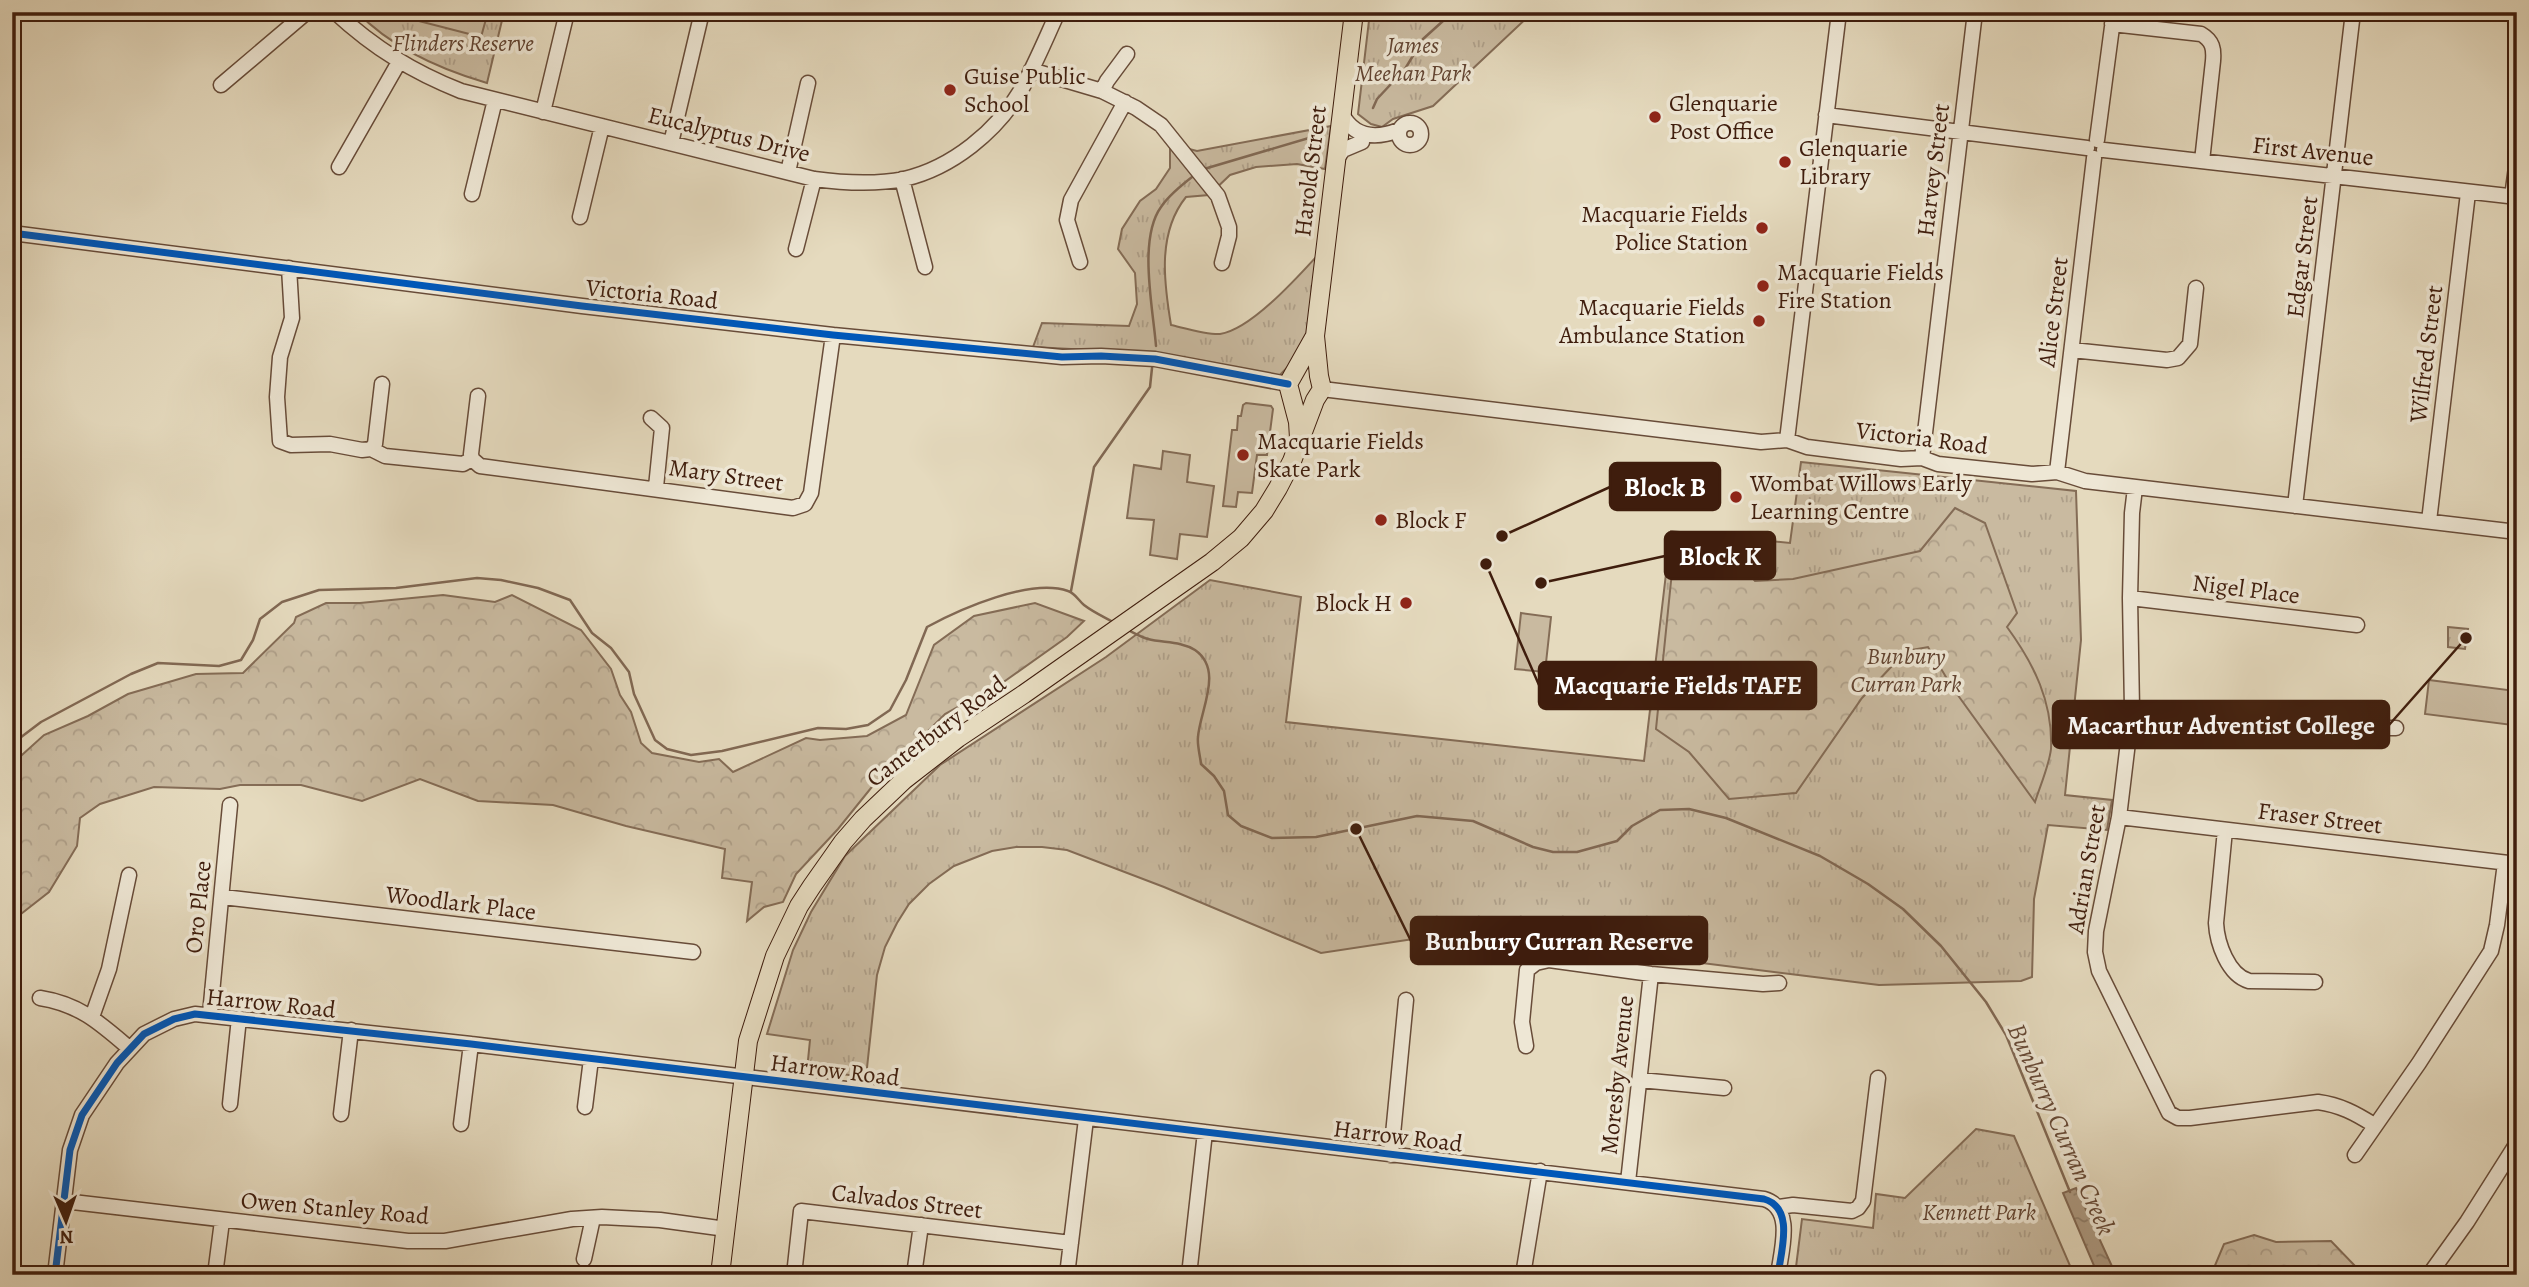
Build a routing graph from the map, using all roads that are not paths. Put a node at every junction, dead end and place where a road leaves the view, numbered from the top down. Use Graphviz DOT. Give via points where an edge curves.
graph roads {
  1 [pos="307,12"];
  2 [pos="335,12"];
  3 [pos="567,12"];
  4 [pos="702,12"];
  5 [pos="1058,12"];
  6 [pos="1354,12"];
  7 [pos="1839,12"];
  8 [pos="1975,12"];
  9 [pos="2353,12"];
  10 [pos="2113,18"];
  11 [pos="1127,54"];
  12 [pos="399,62"];
  13 [pos="1031,70"];
  14 [pos="808,83"];
  15 [pos="221,85"];
  16 [pos="1102,91"];
  17 [pos="495,100"];
  18 [pos="1125,102"];
  19 [pos="543,112"];
  20 [pos="1826,115"];
  21 [pos="602,126"];
  22 [pos="1399,130"];
  23 [pos="1961,132"];
  24 [pos="1352,136"];
  25 [pos="671,143"];
  26 [pos="1404,144"];
  27 [pos="2095,149"];
  28 [pos="2517,160"];
  29 [pos="2202,161"];
  30 [pos="339,167"];
  31 [pos="788,172"];
  32 [pos="2334,176"];
  33 [pos="814,179"];
  34 [pos="902,179"];
  35 [pos="2468,193"];
  36 [pos="472,194"];
  37 [pos="2514,197"];
  38 [pos="580,217"];
  39 [pos="12,233"];
  40 [pos="796,249"];
  41 [pos="1080,262"];
  42 [pos="1222,263"];
  43 [pos="925,267"];
  44 [pos="289,268"];
  45 [pos="2196,288"];
  46 [pos="833,335"];
  47 [pos="1315,336"];
  48 [pos="2072,350"];
  49 [pos="382,384"];
  50 [pos="1292,384"];
  51 [pos="1319,388"];
  52 [pos="478,396"];
  53 [pos="651,418"];
  54 [pos="1787,440"];
  55 [pos="1299,441"];
  56 [pos="371,449"];
  57 [pos="471,457"];
  58 [pos="1922,458"];
  59 [pos="2057,472"];
  60 [pos="656,487"];
  61 [pos="2135,488"];
  62 [pos="2295,506"];
  63 [pos="2429,521"];
  64 [pos="2517,532"];
  65 [pos="2130,598"];
  66 [pos="2357,625"];
  67 [pos="2132,709"];
  68 [pos="2396,728"];
  69 [pos="230,805"];
  70 [pos="2119,817"];
  71 [pos="2225,830"];
  72 [pos="2511,863"];
  73 [pos="129,875"];
  74 [pos="223,897"];
  75 [pos="693,953"];
  76 [pos="1651,974"];
  77 [pos="2315,982"];
  78 [pos="1779,983"];
  79 [pos="40,998"];
  80 [pos="1406,1000"];
  81 [pos="210,1014"];
  82 [pos="92,1017"];
  83 [pos="239,1018"];
  84 [pos="351,1030"];
  85 [pos="471,1044"];
  86 [pos="1526,1046"];
  87 [pos="130,1048"];
  88 [pos="591,1059"];
  89 [pos="743,1078"];
  90 [pos="1878,1078"];
  91 [pos="1640,1080"];
  92 [pos="1724,1087"];
  93 [pos="230,1104"];
  94 [pos="585,1107"];
  95 [pos="341,1114"];
  96 [pos="1086,1119"];
  97 [pos="461,1124"];
  98 [pos="2374,1125"];
  99 [pos="1205,1132"];
  100 [pos="2517,1143"];
  101 [pos="1391,1155"];
  102 [pos="2355,1155"];
  103 [pos="1540,1171"];
  104 [pos="1628,1182"];
  105 [pos="64,1201"];
  106 [pos="1780,1210"];
  107 [pos="593,1218"];
  108 [pos="222,1221"];
  109 [pos="920,1225"];
  110 [pos="726,1228"];
  111 [pos="1071,1243"];
  112 [pos="584,1259"];
  113 [pos="55,1275"];
  114 [pos="215,1275"];
  115 [pos="720,1275"];
  116 [pos="794,1275"];
  117 [pos="914,1275"];
  118 [pos="1067,1275"];
  119 [pos="1189,1275"];
  120 [pos="1523,1275"];
  121 [pos="1778,1275"];
  122 [pos="2429,1275"];
  1 -- 15 [label="street"];
  2 -- 12 [label="street, Eucalyptus Drive"];
  3 -- 19 [label="street"];
  4 -- 25 [label="street"];
  5 -- 13 [label="street, Eucalyptus Drive"];
  6 -- 24 [label="main road, Harold Street" via="1342,114"];
  7 -- 20 [label="street"];
  8 -- 23 [label="street, Harvey Street"];
  9 -- 32 [label="street, Edgar Street"];
  10 -- 27 [label="street, Alice Street"];
  10 -- 29 [label="street" via="2209,39 2214,49"];
  11 -- 16 [label="street"];
  12 -- 17 [label="street, Eucalyptus Drive" via="461,92"];
  12 -- 30 [label="street"];
  13 -- 16 [label="street"];
  13 -- 34 [label="street, Eucalyptus Drive" via="1009,107 976,142 937,167"];
  14 -- 31 [label="street"];
  16 -- 18 [label="street"];
  17 -- 19 [label="street, Eucalyptus Drive"];
  17 -- 36 [label="street"];
  18 -- 41 [label="street" via="1071,200 1067,220"];
  18 -- 42 [label="street" via="1161,125 1218,196 1229,227"];
  19 -- 21 [label="street, Eucalyptus Drive"];
  20 -- 23 [label="street, First Avenue"];
  20 -- 54 [label="street"];
  21 -- 25 [label="street, Eucalyptus Drive"];
  21 -- 38 [label="street"];
  22 -- 24 [label="street" via="1383,136"];
  22 -- 26 [label="street"];
  22 -- 26 [label="street" via="1408,124 1420,130 1416,144"];
  23 -- 27 [label="street, First Avenue"];
  23 -- 58 [label="street, Harvey Street"];
  24 -- 26 [label="street"];
  24 -- 47 [label="main road, Harold Street" via="1336,160"];
  25 -- 31 [label="street, Eucalyptus Drive"];
  27 -- 29 [label="street, First Avenue"];
  27 -- 48 [label="street, Alice Street"];
  28 -- 37 [label="street"];
  29 -- 32 [label="street, First Avenue"];
  31 -- 33 [label="street, Eucalyptus Drive"];
  32 -- 35 [label="street, First Avenue"];
  32 -- 62 [label="street, Edgar Street"];
  33 -- 34 [label="street, Eucalyptus Drive" via="842,183"];
  33 -- 40 [label="street"];
  34 -- 43 [label="street"];
  35 -- 37 [label="street, First Avenue"];
  35 -- 63 [label="street, Wilfred Street"];
  39 -- 44 [label="street, Victoria Road"];
  44 -- 46 [label="street, Victoria Road"];
  44 -- 56 [label="street, Mary Street" via="292,318 280,357 280,441"];
  45 -- 48 [label="street" via="2190,344 2178,358"];
  46 -- 50 [label="street, Victoria Road" via="1062,357 1155,359"];
  46 -- 60 [label="street, Mary Street" via="805,504 793,508"];
  47 -- 50 [label="main road, Harold Street"];
  47 -- 51 [label="main road, Harold Street"];
  48 -- 59 [label="street, Alice Street"];
  49 -- 56 [label="street"];
  50 -- 51 [label="main road" via="1309,370"];
  50 -- 51 [label="main road" via="1303,403"];
  50 -- 55 [label="main road, Canterbury Road"];
  51 -- 54 [label="street, Victoria Road" via="1761,442"];
  51 -- 55 [label="main road, Canterbury Road"];
  52 -- 57 [label="street"];
  53 -- 60 [label="street" via="662,428"];
  54 -- 58 [label="street, Victoria Road" via="1816,448"];
  55 -- 89 [label="main road, Canterbury Road" via="1293,461 1264,511 1241,538 958,738 863,819 799,906 775,956 751,1029"];
  56 -- 57 [label="street, Mary Street" via="384,456 464,464"];
  57 -- 60 [label="street, Mary Street" via="480,466"];
  58 -- 59 [label="street, Victoria Road" via="1938,464 2032,474"];
  59 -- 61 [label="street, Victoria Road"];
  61 -- 62 [label="street, Victoria Road"];
  61 -- 65 [label="street, Adrian Street"];
  62 -- 63 [label="street, Victoria Road"];
  63 -- 64 [label="street, Victoria Road"];
  65 -- 66 [label="street, Nigel Place"];
  65 -- 67 [label="street, Adrian Street"];
  67 -- 68 [label="street" via="2316,728"];
  67 -- 70 [label="street, Adrian Street"];
  69 -- 74 [label="street, Oro Place"];
  70 -- 71 [label="street, Fraser Street"];
  70 -- 98 [label="street, Adrian Street" via="2095,952 2099,971 2169,1113 2190,1118 2318,1102 2335,1104"];
  71 -- 72 [label="street, Fraser Street"];
  71 -- 77 [label="street" via="2216,923 2217,936 2234,971 2249,981"];
  72 -- 98 [label="street" via="2491,951"];
  73 -- 82 [label="street" via="109,970"];
  74 -- 75 [label="street, Woodlark Place"];
  74 -- 81 [label="street, Oro Place"];
  76 -- 78 [label="street"];
  76 -- 86 [label="street" via="1549,960 1536,963 1527,970 1522,1022"];
  76 -- 91 [label="street, Moresby Avenue"];
  79 -- 82 [label="street" via="62,1001"];
  80 -- 101 [label="street"];
  81 -- 83 [label="street, Harrow Road"];
  81 -- 87 [label="street, Harrow Road" via="164,1022"];
  82 -- 87 [label="street"];
  83 -- 84 [label="street, Harrow Road"];
  83 -- 93 [label="street"];
  84 -- 85 [label="street, Harrow Road"];
  84 -- 95 [label="street"];
  85 -- 88 [label="street, Harrow Road"];
  85 -- 97 [label="street"];
  87 -- 105 [label="street, Harrow Road" via="78,1123 69,1150"];
  88 -- 89 [label="street, Harrow Road"];
  88 -- 94 [label="street"];
  89 -- 96 [label="street, Harrow Road"];
  89 -- 110 [label="main road, Canterbury Road"];
  90 -- 106 [label="street, Harrow Road" via="1863,1201 1858,1208 1793,1205"];
  91 -- 92 [label="street"];
  91 -- 104 [label="street, Moresby Avenue"];
  96 -- 99 [label="street, Harrow Road"];
  96 -- 111 [label="street"];
  98 -- 102 [label="street"];
  99 -- 101 [label="street, Harrow Road"];
  99 -- 119 [label="street"];
  100 -- 122 [label="street"];
  101 -- 103 [label="street, Harrow Road"];
  103 -- 104 [label="street, Harrow Road"];
  103 -- 120 [label="street"];
  104 -- 106 [label="street, Harrow Road" via="1765,1199"];
  105 -- 108 [label="street, Owen Stanley Road"];
  105 -- 113 [label="street, Harrow Road"];
  106 -- 121 [label="street" via="1784,1223"];
  107 -- 108 [label="street, Owen Stanley Road" via="445,1241"];
  107 -- 110 [label="street, Owen Stanley Road"];
  107 -- 112 [label="street"];
  108 -- 114 [label="street"];
  109 -- 111 [label="street, Calvados Street"];
  109 -- 116 [label="street, Calvados Street" via="802,1211"];
  109 -- 117 [label="street"];
  110 -- 115 [label="main road, Canterbury Road"];
  111 -- 118 [label="street"];
}
